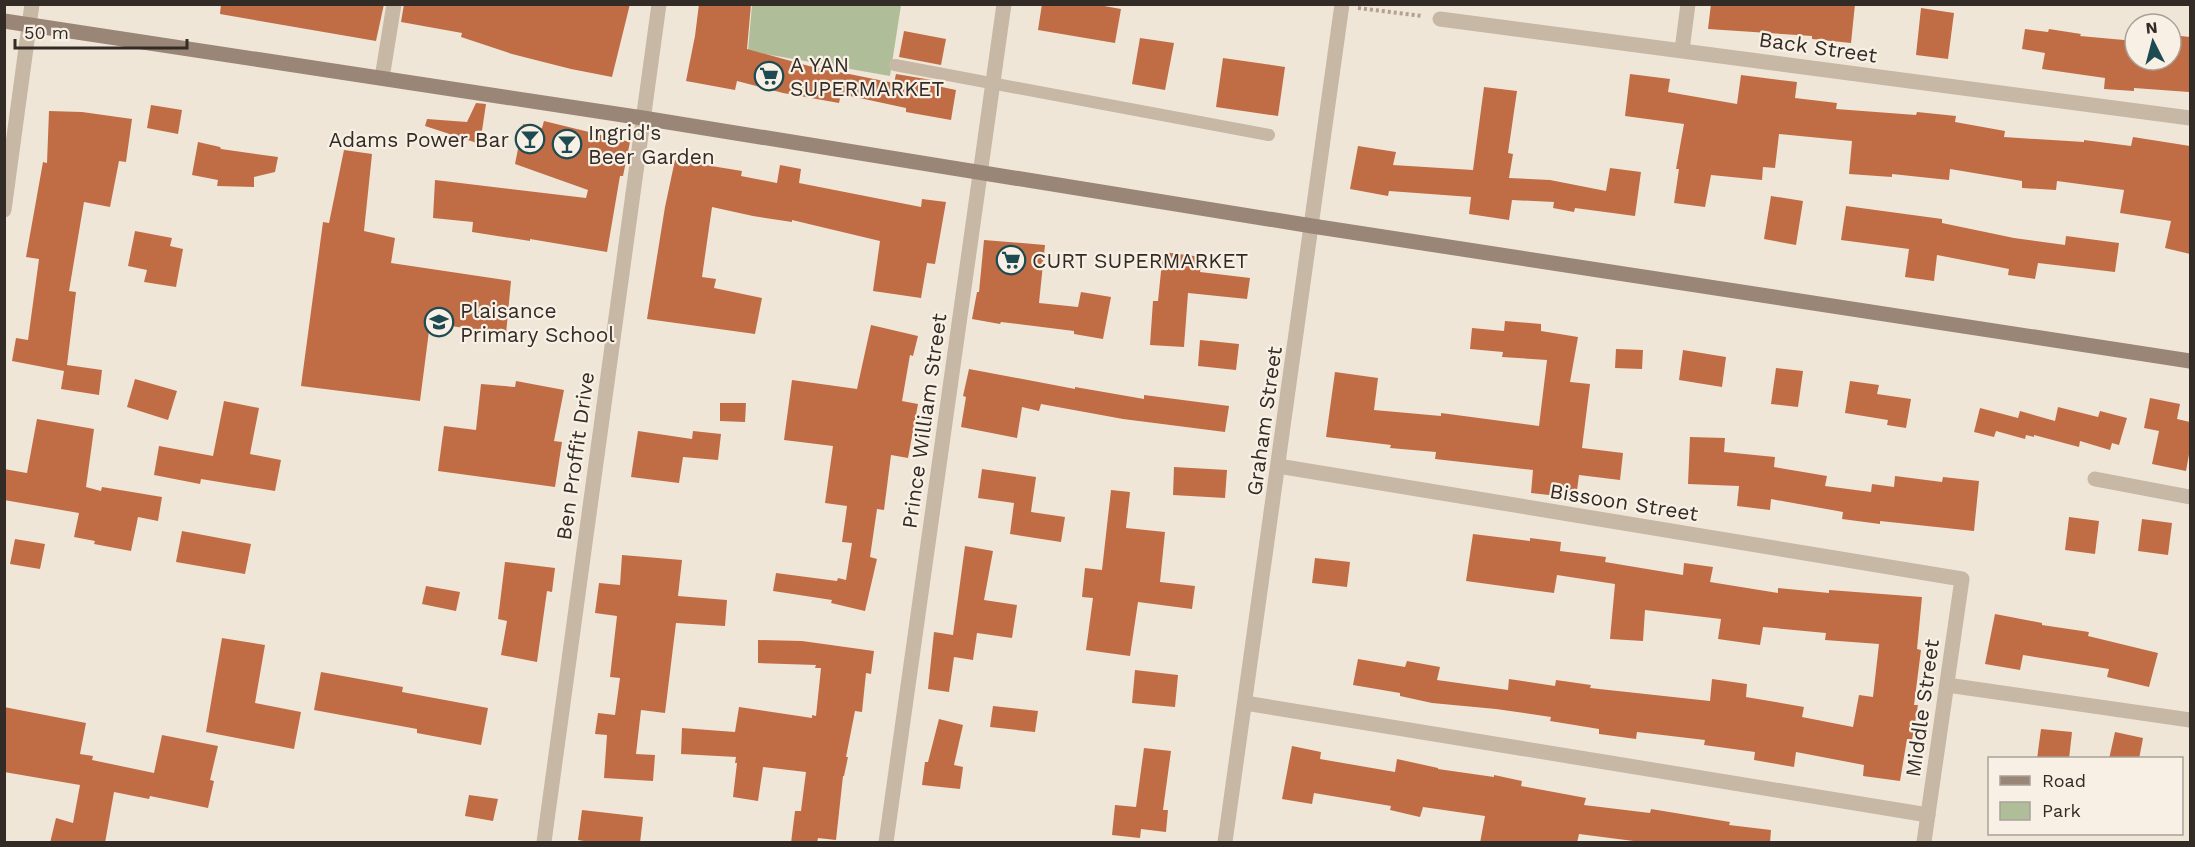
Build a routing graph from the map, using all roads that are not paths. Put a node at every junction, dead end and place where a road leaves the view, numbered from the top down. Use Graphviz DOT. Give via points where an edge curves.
graph roads {
  1 [pos="32,4"];
  2 [pos="394,4"];
  3 [pos="659,4"];
  4 [pos="1004,4"];
  5 [pos="1688,4"];
  6 [pos="1342,5"];
  7 [pos="1440,19"];
  8 [pos="4,21"];
  9 [pos="29,25"];
  10 [pos="1682,50"];
  11 [pos="895,65"];
  12 [pos="382,78"];
  13 [pos="993,83"];
  14 [pos="643,118"];
  15 [pos="2190,118"];
  16 [pos="1269,135"];
  17 [pos="980,173"];
  18 [pos="4,210"];
  19 [pos="1312,226"];
  20 [pos="2190,361"];
  21 [pos="1278,466"];
  22 [pos="2095,479"];
  23 [pos="2190,497"];
  24 [pos="1962,579"];
  25 [pos="1947,685"];
  26 [pos="1245,703"];
  27 [pos="2190,720"];
  28 [pos="1928,815"];
  29 [pos="544,843"];
  30 [pos="886,843"];
  31 [pos="1225,843"];
  32 [pos="1924,843"];
  1 -- 9 [label="street"];
  2 -- 12 [label="street"];
  3 -- 14 [label="street, Ben Proffit Drive"];
  4 -- 13 [label="street, Prince William Street"];
  5 -- 10 [label="street"];
  6 -- 19 [label="street, Graham Street"];
  7 -- 10 [label="street, Back Street"];
  8 -- 9 [label="main road"];
  9 -- 12 [label="main road"];
  9 -- 18 [label="street"];
  10 -- 15 [label="street, Back Street"];
  11 -- 13 [label="lane"];
  12 -- 14 [label="main road"];
  13 -- 16 [label="lane"];
  13 -- 17 [label="street, Prince William Street"];
  14 -- 17 [label="main road"];
  14 -- 29 [label="street, Ben Proffit Drive"];
  17 -- 19 [label="main road"];
  17 -- 30 [label="street, Prince William Street"];
  19 -- 20 [label="main road"];
  19 -- 21 [label="street, Graham Street"];
  21 -- 24 [label="street, Bissoon Street"];
  21 -- 26 [label="street, Graham Street"];
  22 -- 23 [label="street"];
  24 -- 25 [label="street, Middle Street"];
  25 -- 27 [label="street"];
  25 -- 28 [label="street, Middle Street"];
  26 -- 28 [label="street"];
  26 -- 31 [label="street, Graham Street"];
  28 -- 32 [label="street, Middle Street"];
}
